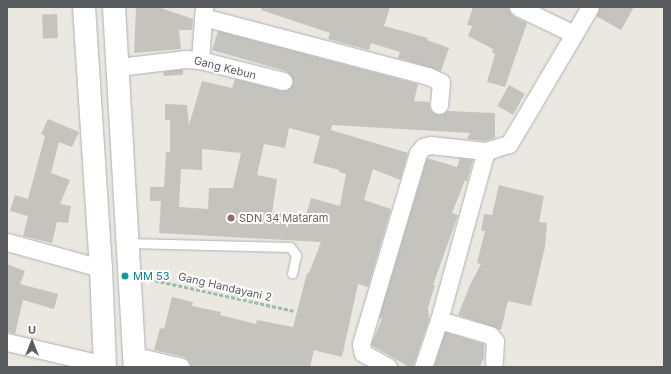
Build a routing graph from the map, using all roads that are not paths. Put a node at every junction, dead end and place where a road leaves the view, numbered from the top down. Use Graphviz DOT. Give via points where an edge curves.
graph roads {
  1 [pos="84,7"];
  2 [pos="114,7"];
  3 [pos="518,7"];
  4 [pos="590,7"];
  5 [pos="204,12"];
  6 [pos="574,34"];
  7 [pos="200,60"];
  8 [pos="118,67"];
  9 [pos="283,81"];
  10 [pos="439,105"];
  11 [pos="486,151"];
  12 [pos="7,242"];
  13 [pos="127,243"];
  14 [pos="101,268"];
  15 [pos="292,274"];
  16 [pos="439,320"];
  17 [pos="7,342"];
  18 [pos="135,362"];
  19 [pos="494,362"];
  20 [pos="105,366"];
  21 [pos="181,367"];
  22 [pos="388,367"];
  23 [pos="423,367"];
  1 -- 14 [label="main road"];
  2 -- 8 [label="main road"];
  3 -- 6 [label="street"];
  4 -- 6 [label="street"];
  5 -- 7 [label="street"];
  5 -- 10 [label="street" via="428,76 441,82"];
  6 -- 11 [label="street" via="513,140 504,148"];
  7 -- 8 [label="street, Gang Kebun" via="185,59"];
  7 -- 9 [label="street, Gang Kebun"];
  8 -- 13 [label="main road"];
  11 -- 16 [label="street"];
  11 -- 22 [label="street" via="430,145 418,153 361,344 363,353"];
  12 -- 14 [label="street"];
  13 -- 15 [label="lane" via="290,247 296,255"];
  13 -- 18 [label="main road"];
  14 -- 20 [label="main road"];
  16 -- 19 [label="street" via="490,335 494,341"];
  16 -- 23 [label="street"];
  17 -- 20 [label="street"];
  18 -- 21 [label="street"];
}
